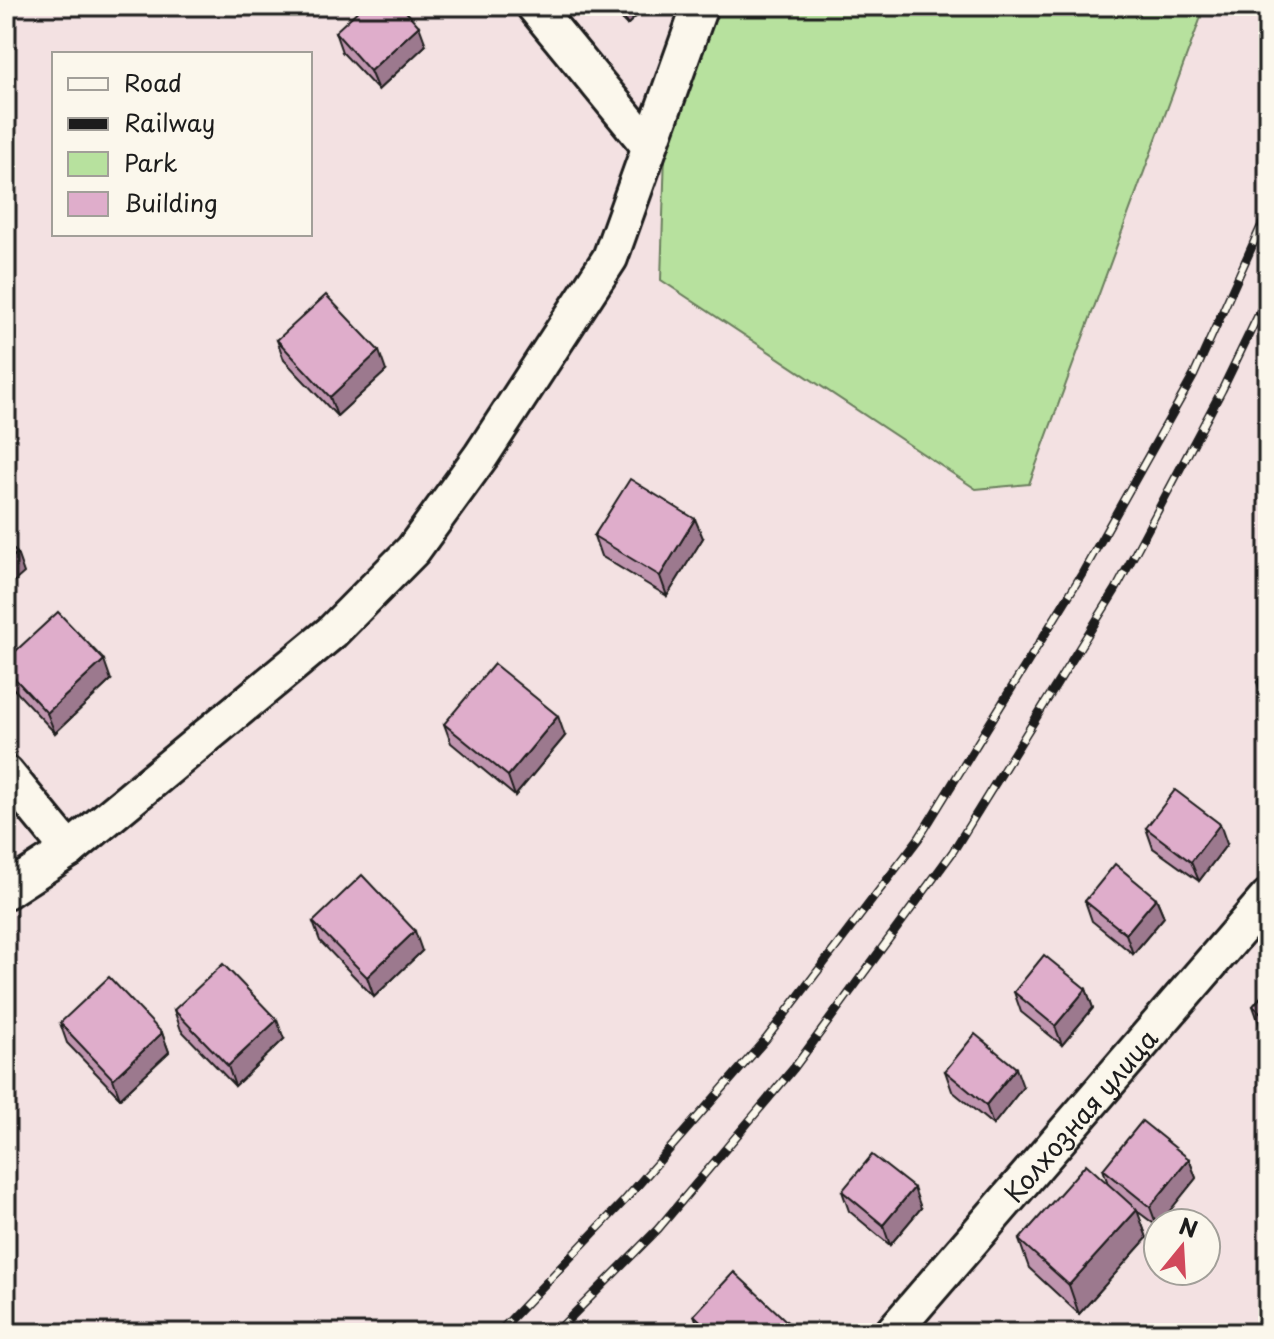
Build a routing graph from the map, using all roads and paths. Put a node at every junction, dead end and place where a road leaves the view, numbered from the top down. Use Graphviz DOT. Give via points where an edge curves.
graph roads {
  1 [pos="534,6"];
  2 [pos="700,6"];
  3 [pos="649,146"];
  4 [pos="6,773"];
  5 [pos="69,850"];
  6 [pos="6,891"];
  7 [pos="1268,899"];
  8 [pos="892,1333"];
  1 -- 3 [label="street"];
  2 -- 3 [label="street"];
  3 -- 5 [label="street" via="610,258 413,550 332,632"];
  4 -- 5 [label="street"];
  5 -- 6 [label="street"];
  7 -- 8 [label="street, Колхозная улица"];
}
